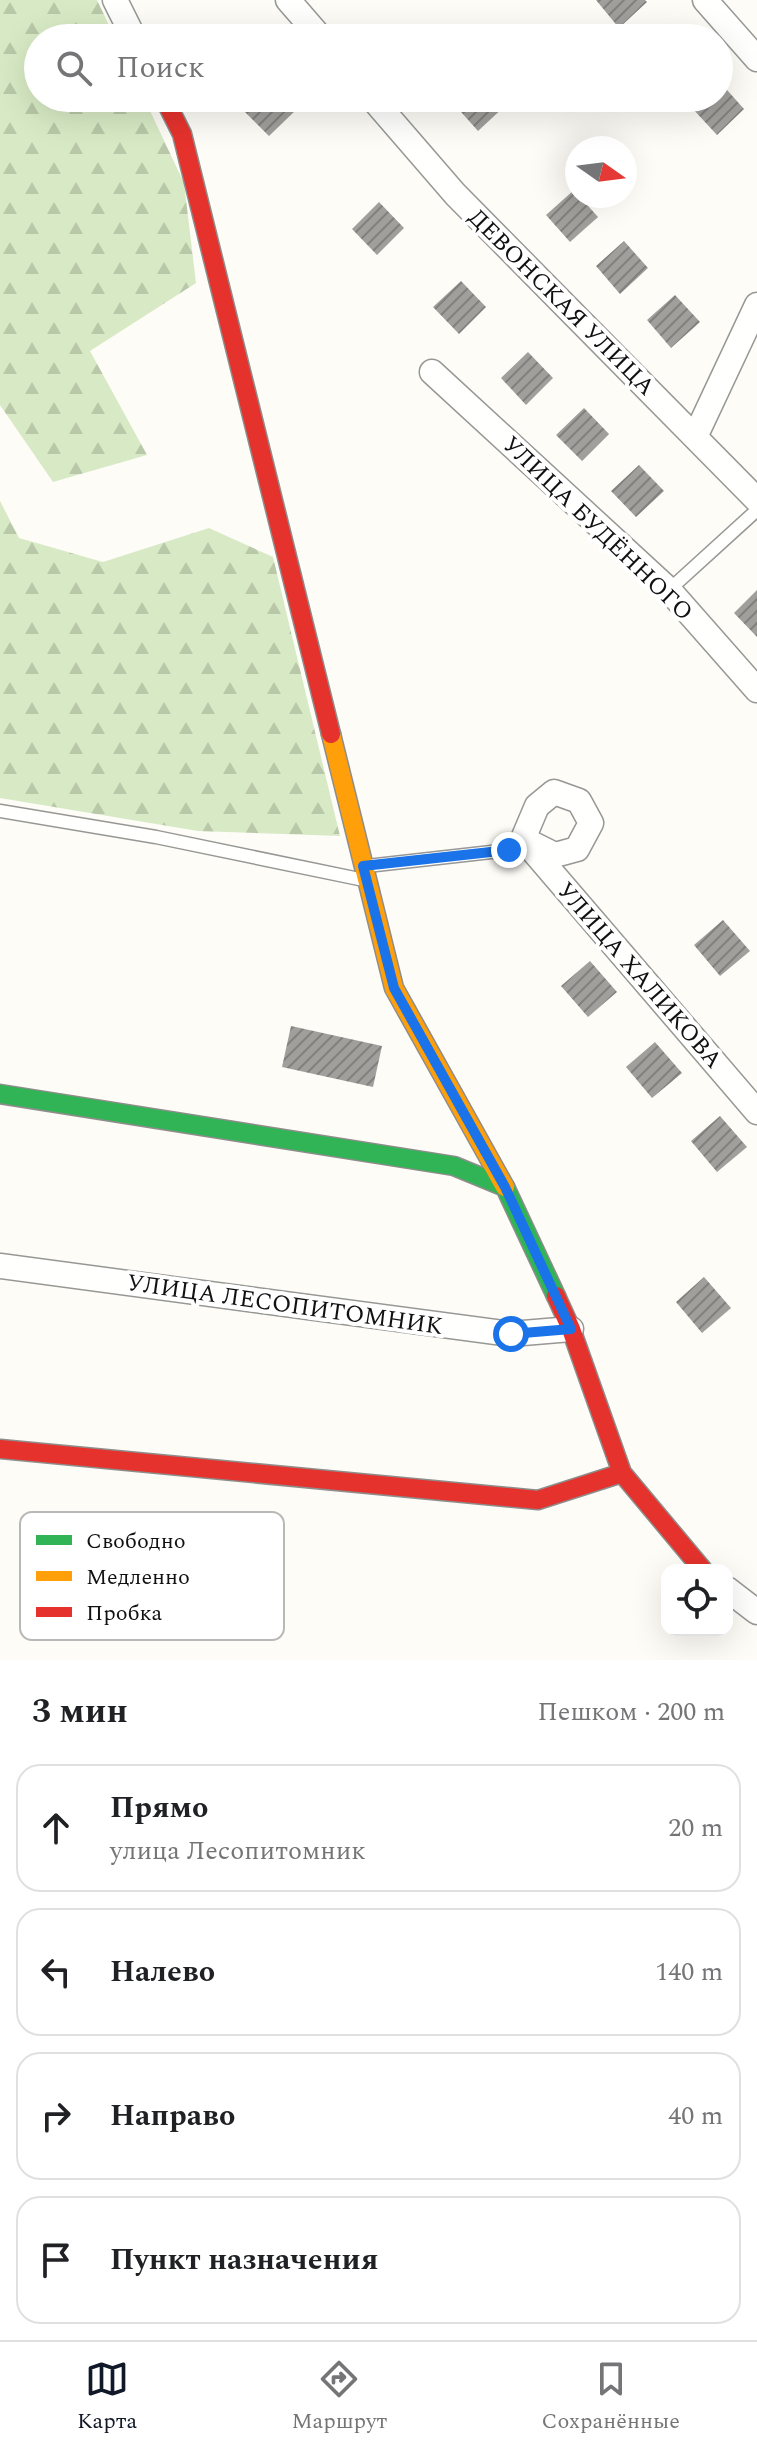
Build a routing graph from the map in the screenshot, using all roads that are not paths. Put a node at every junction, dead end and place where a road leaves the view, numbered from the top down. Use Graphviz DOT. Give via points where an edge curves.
graph roads {
  1 [pos="115,0"];
  2 [pos="288,0"];
  3 [pos="705,0"];
  4 [pos="127,24"];
  5 [pos="309,24"];
  6 [pos="726,24"];
  7 [pos="733,32"];
  8 [pos="757,59"];
  9 [pos="171,112"];
  10 [pos="384,112"];
  11 [pos="757,305"];
  12 [pos="432,372"];
  13 [pos="695,437"];
  14 [pos="757,500"];
  15 [pos="757,510"];
  16 [pos="669,590"];
  17 [pos="757,690"];
  18 [pos="0,811"];
  19 [pos="523,839"];
  20 [pos="365,874"];
  21 [pos="0,1094"];
  22 [pos="757,1112"];
  23 [pos="505,1187"];
  24 [pos="0,1266"];
  25 [pos="571,1329"];
  26 [pos="0,1449"];
  27 [pos="622,1473"];
  28 [pos="698,1564"];
  29 [pos="733,1594"];
  30 [pos="757,1612"];
  1 -- 4 [label="street"];
  2 -- 5 [label="street"];
  3 -- 6 [label="street"];
  7 -- 8 [label="street"];
  9 -- 20 [label="street" via="182,134"];
  10 -- 13 [label="street, ДЕВОНСКАЯ УЛИЦА" via="455,194"];
  11 -- 13 [label="street"];
  12 -- 16 [label="street, УЛИЦА БУДЁННОГО"];
  13 -- 14 [label="street, ДЕВОНСКАЯ УЛИЦА"];
  15 -- 16 [label="lane"];
  16 -- 17 [label="street, УЛИЦА БУДЁННОГО"];
  18 -- 20 [label="lane"];
  19 -- 20 [label="lane" via="509,850"];
  19 -- 22 [label="street, УЛИЦА ХАЛИКОВА"];
  20 -- 23 [label="street" via="394,988"];
  21 -- 23 [label="street" via="454,1166"];
  23 -- 25 [label="street"];
  24 -- 25 [label="street, УЛИЦА ЛЕСОПИТОМНИК" via="511,1334"];
  25 -- 27 [label="street"];
  26 -- 27 [label="street" via="538,1500"];
  27 -- 28 [label="street"];
  29 -- 30 [label="street"];
}
